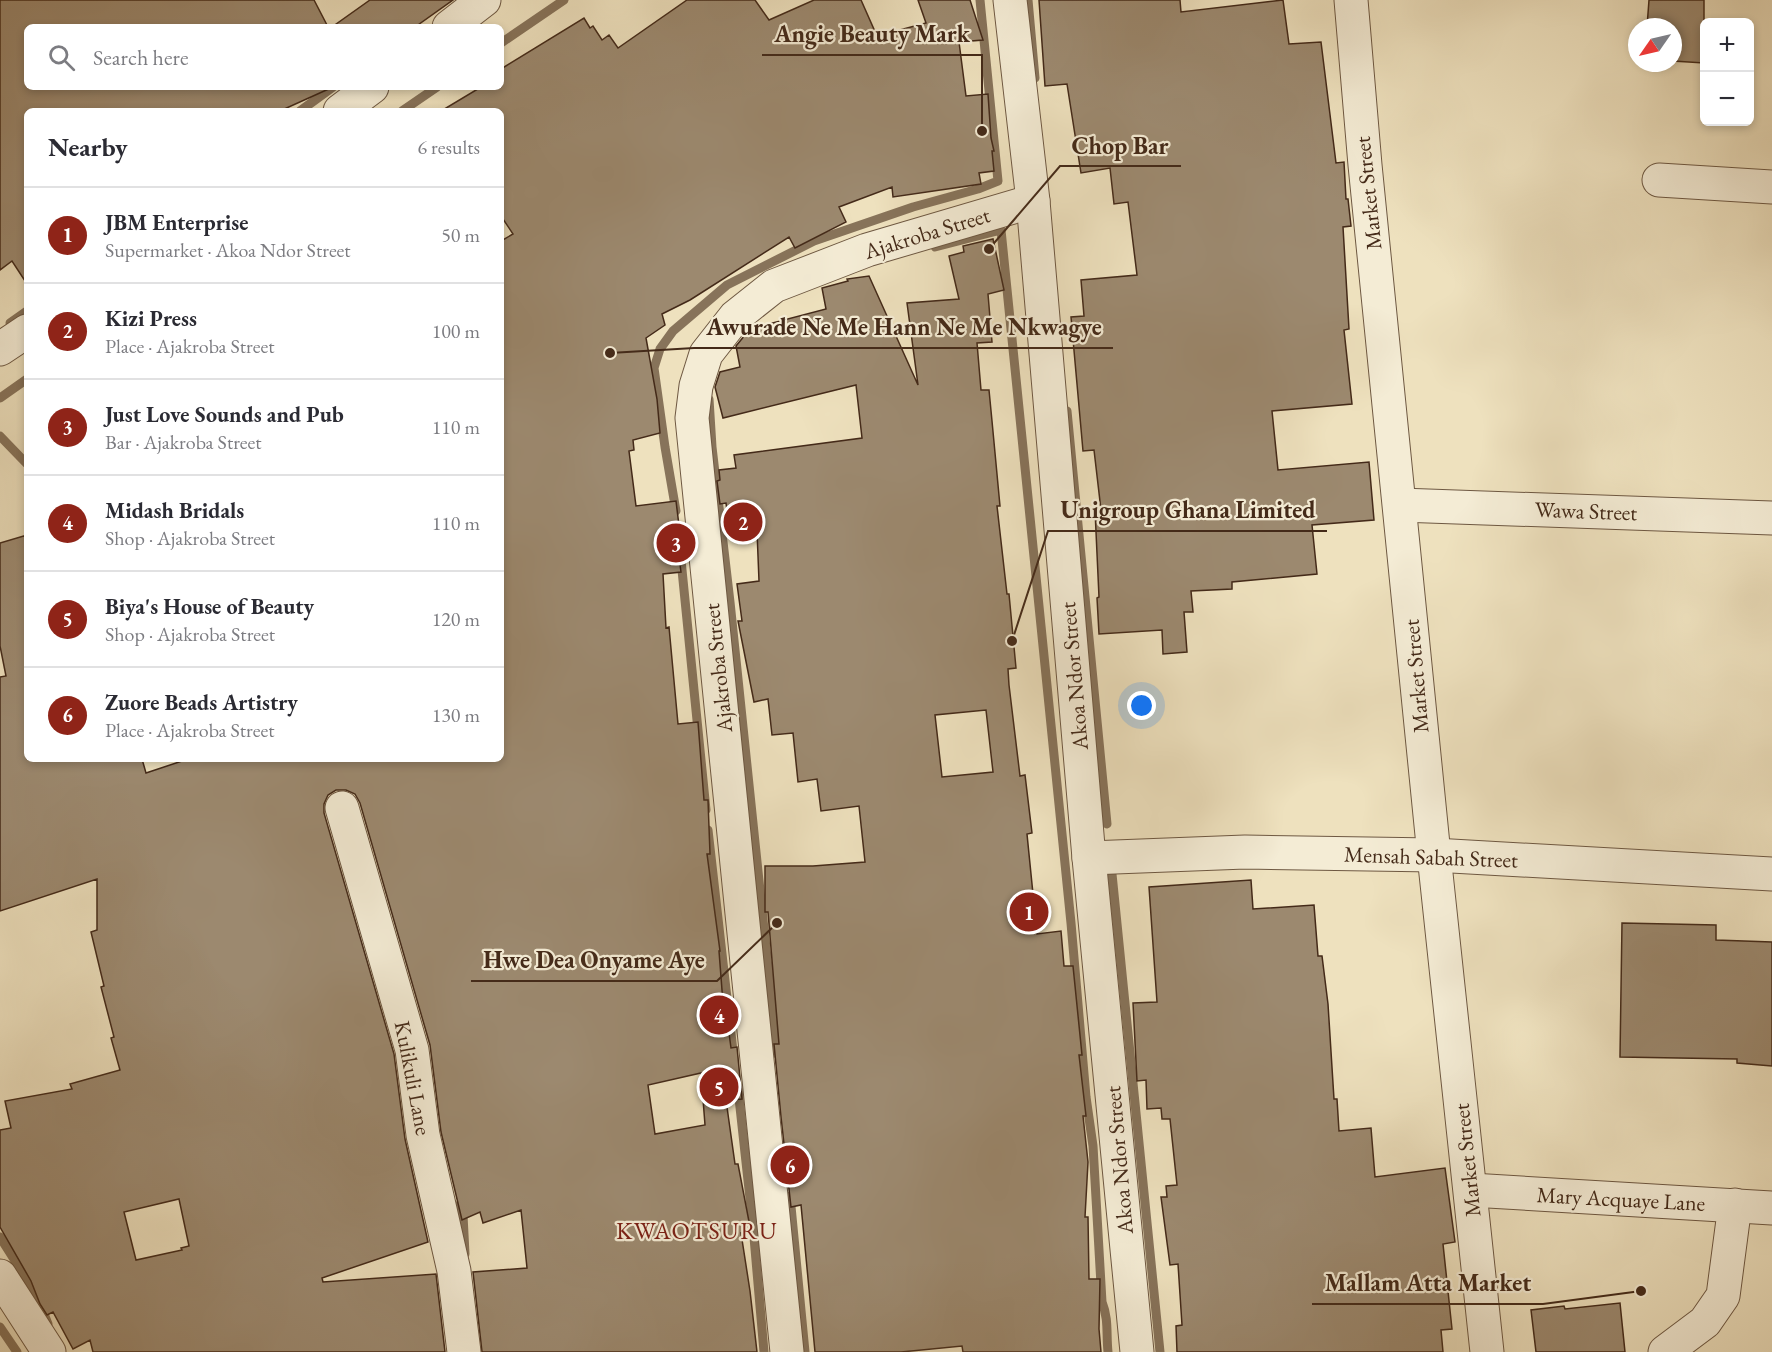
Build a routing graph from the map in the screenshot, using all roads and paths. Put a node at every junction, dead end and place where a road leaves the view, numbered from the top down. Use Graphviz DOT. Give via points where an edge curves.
graph roads {
  1 [pos="484,0"];
  2 [pos="1010,0"];
  3 [pos="1351,0"];
  4 [pos="453,24"];
  5 [pos="368,90"];
  6 [pos="344,108"];
  7 [pos="1659,180"];
  8 [pos="1772,187"];
  9 [pos="1033,201"];
  10 [pos="24,333"];
  11 [pos="0,349"];
  12 [pos="1400,505"];
  13 [pos="1772,518"];
  14 [pos="342,808"];
  15 [pos="1434,855"];
  16 [pos="1089,858"];
  17 [pos="1772,874"];
  18 [pos="1471,1190"];
  19 [pos="1735,1205"];
  20 [pos="1772,1208"];
  21 [pos="0,1276"];
  22 [pos="49,1352"];
  23 [pos="464,1352"];
  24 [pos="787,1352"];
  25 [pos="1137,1352"];
  26 [pos="1487,1352"];
  27 [pos="1665,1352"];
  1 -- 4 [label="street"];
  2 -- 9 [label="street, Akoa Ndor Street"];
  3 -- 12 [label="street, Market Street"];
  5 -- 6 [label="street"];
  7 -- 8 [label="street"];
  9 -- 16 [label="street, Akoa Ndor Street"];
  9 -- 24 [label="street, Ajakroba Street" via="867,250 774,286 735,317 706,354 696,386 692,418"];
  10 -- 11 [label="street"];
  12 -- 13 [label="street, Wawa Street"];
  12 -- 15 [label="street, Market Street"];
  14 -- 23 [label="street, Kulikuli Lane" via="412,1050 423,1135 454,1271"];
  15 -- 16 [label="street, Mensah Sabah Street" via="1245,852"];
  15 -- 17 [label="street, Mensah Sabah Street"];
  15 -- 18 [label="street, Market Street"];
  16 -- 25 [label="street, Akoa Ndor Street"];
  18 -- 19 [label="street, Mary Acquaye Lane"];
  18 -- 26 [label="street, Market Street"];
  19 -- 20 [label="street, Mary Acquaye Lane"];
  19 -- 27 [label="street" via="1723,1296 1705,1322"];
  21 -- 22 [label="street"];
}
